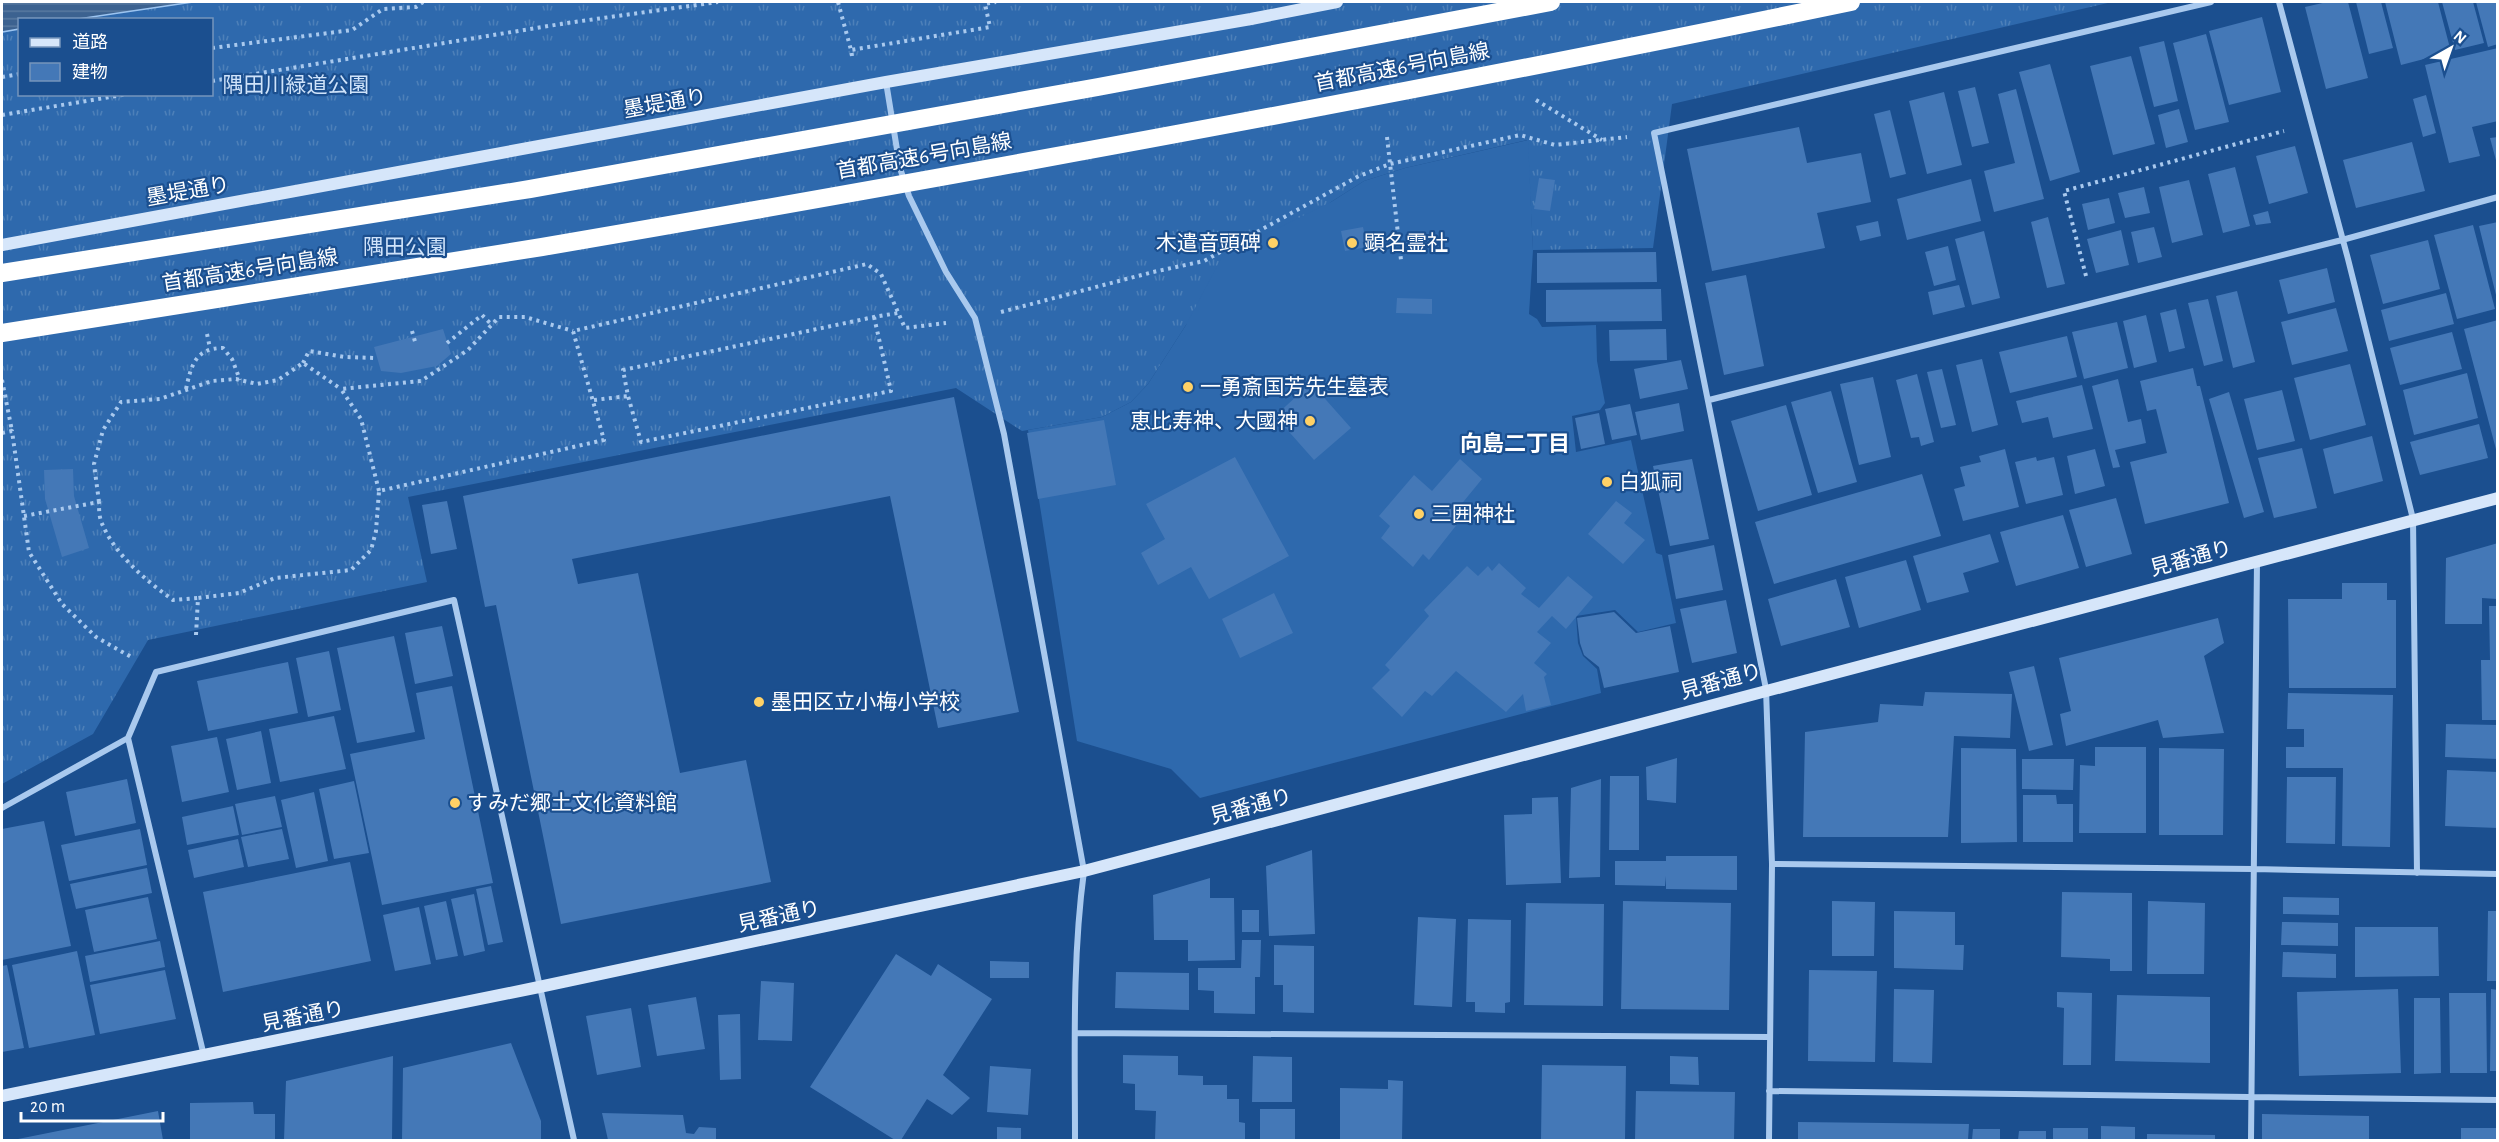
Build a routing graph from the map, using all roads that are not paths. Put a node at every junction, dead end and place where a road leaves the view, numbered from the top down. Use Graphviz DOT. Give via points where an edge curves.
graph roads {
  1 [pos="1337,2"];
  2 [pos="1551,2"];
  3 [pos="1851,2"];
  4 [pos="2211,2"];
  5 [pos="2278,2"];
  6 [pos="886,82"];
  7 [pos="2498,197"];
  8 [pos="2342,240"];
  9 [pos="2,245"];
  10 [pos="2,273"];
  11 [pos="2,333"];
  12 [pos="1709,400"];
  13 [pos="2498,498"];
  14 [pos="2413,519"];
  15 [pos="2257,561"];
  16 [pos="1766,689"];
  17 [pos="128,738"];
  18 [pos="2,808"];
  19 [pos="1772,864"];
  20 [pos="2253,868"];
  21 [pos="1084,871"];
  22 [pos="2417,873"];
  23 [pos="2498,874"];
  24 [pos="539,987"];
  25 [pos="1075,1033"];
  26 [pos="1769,1037"];
  27 [pos="204,1056"];
  28 [pos="1769,1091"];
  29 [pos="2,1096"];
  30 [pos="2250,1098"];
  31 [pos="2498,1100"];
  32 [pos="574,1140"];
  33 [pos="1075,1140"];
  34 [pos="1769,1140"];
  35 [pos="2251,1140"];
  1 -- 6 [label="street, 墨堤通り"];
  2 -- 10 [label="highway, 首都高速6号向島線, bridge" via="542,187"];
  3 -- 11 [label="highway, 首都高速6号向島線, bridge" via="1094,149 541,247"];
  4 -- 12 [label="street" via="1654,133"];
  5 -- 8 [label="street"];
  6 -- 9 [label="street, 墨堤通り"];
  6 -- 21 [label="street" via="900,168 909,195 946,272 975,318 1004,434"];
  7 -- 8 [label="street"];
  8 -- 12 [label="street"];
  8 -- 14 [label="street"];
  12 -- 16 [label="street"];
  13 -- 14 [label="street, 見番通り"];
  14 -- 15 [label="street, 見番通り"];
  14 -- 22 [label="street"];
  15 -- 16 [label="street, 見番通り"];
  15 -- 20 [label="street"];
  16 -- 19 [label="street"];
  16 -- 21 [label="street, 見番通り"];
  17 -- 18 [label="street"];
  17 -- 24 [label="street" via="156,672 454,600"];
  17 -- 27 [label="street"];
  19 -- 20 [label="street"];
  19 -- 26 [label="street"];
  20 -- 22 [label="street"];
  20 -- 30 [label="street"];
  21 -- 24 [label="street, 見番通り"];
  21 -- 25 [label="street"];
  22 -- 23 [label="street"];
  24 -- 27 [label="street, 見番通り"];
  24 -- 32 [label="street"];
  25 -- 26 [label="street"];
  25 -- 33 [label="street"];
  26 -- 28 [label="street"];
  27 -- 29 [label="street, 見番通り"];
  28 -- 30 [label="street"];
  28 -- 34 [label="street"];
  30 -- 31 [label="street"];
  30 -- 35 [label="street"];
}
